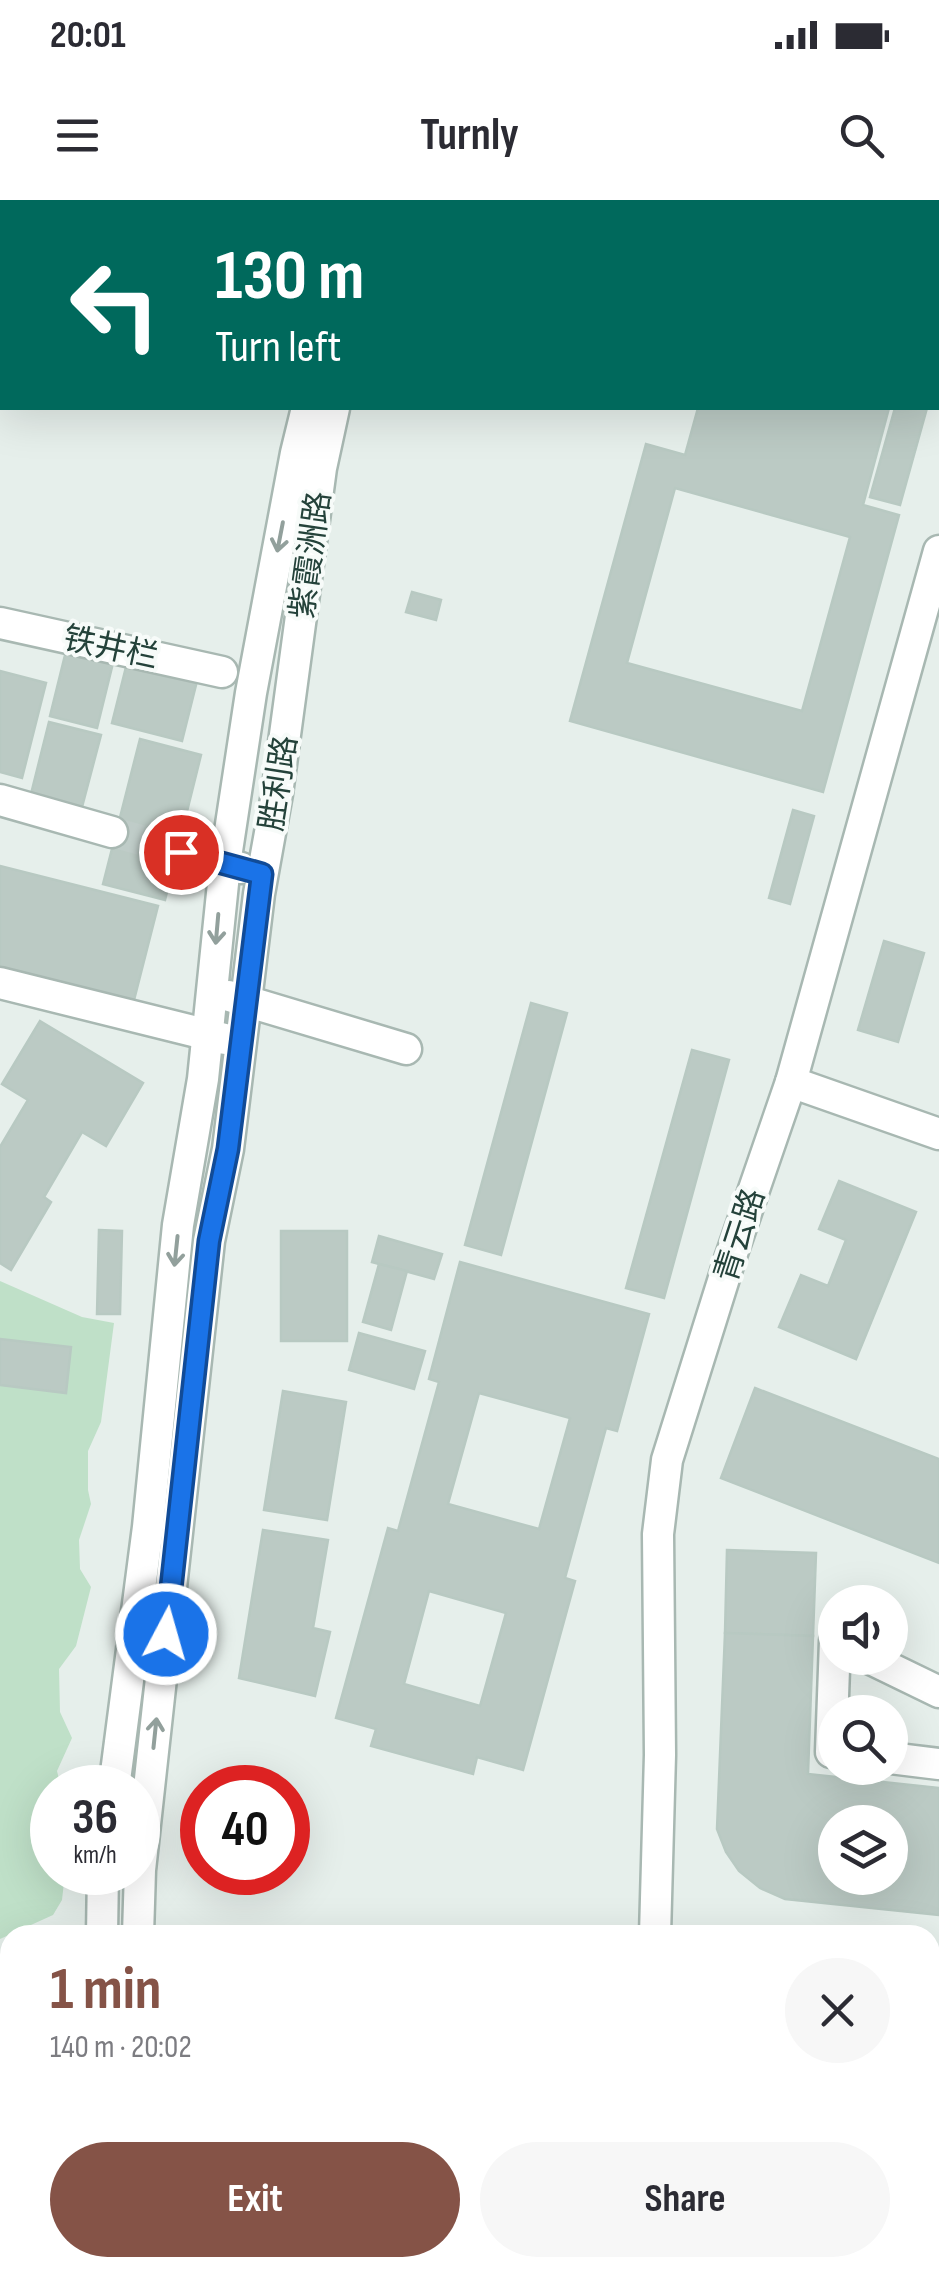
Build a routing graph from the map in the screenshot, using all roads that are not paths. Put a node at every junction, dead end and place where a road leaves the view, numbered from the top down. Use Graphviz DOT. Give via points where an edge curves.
graph roads {
  1 [pos="307,410"];
  2 [pos="334,410"];
  3 [pos="939,551"];
  4 [pos="0,623"];
  5 [pos="222,672"];
  6 [pos="251,694"];
  7 [pos="290,703"];
  8 [pos="0,800"];
  9 [pos="112,832"];
  10 [pos="181,852"];
  11 [pos="225,864"];
  12 [pos="262,874"];
  13 [pos="0,983"];
  14 [pos="212,991"];
  15 [pos="246,1001"];
  16 [pos="207,1035"];
  17 [pos="241,1044"];
  18 [pos="406,1049"];
  19 [pos="791,1082"];
  20 [pos="939,1134"];
  21 [pos="904,1675"];
  22 [pos="939,1692"];
  23 [pos="908,1760"];
  24 [pos="939,1764"];
  25 [pos="117,1765"];
  26 [pos="103,1895"];
  27 [pos="102,1925"];
  28 [pos="138,1925"];
  29 [pos="656,1925"];
  1 -- 6 [label="street, 紫霞洲路, one-way"];
  2 -- 7 [label="street, 紫霞洲路"];
  3 -- 19 [label="street, 青云路"];
  4 -- 5 [label="street, 铁井栏"];
  6 -- 11 [label="street, 胜利路"];
  7 -- 12 [label="street, 胜利路"];
  8 -- 9 [label="street"];
  10 -- 11 [label="street"];
  11 -- 12 [label="street"];
  11 -- 14 [label="street, 胜利路, one-way"];
  12 -- 15 [label="street, 胜利路"];
  13 -- 16 [label="street"];
  14 -- 15 [label="street"];
  14 -- 16 [label="street, 胜利路"];
  15 -- 17 [label="street, 胜利路"];
  15 -- 18 [label="street"];
  16 -- 17 [label="street"];
  16 -- 25 [label="street, 胜利路, one-way" via="178,1225"];
  28 -- 17 [label="street, 胜利路, one-way" via="209,1241"];
  19 -- 20 [label="street"];
  19 -- 29 [label="street, 青云路" via="668,1460 658,1534"];
  21 -- 22 [label="street"];
  23 -- 24 [label="street"];
  26 -- 27 [label="street"];
}
